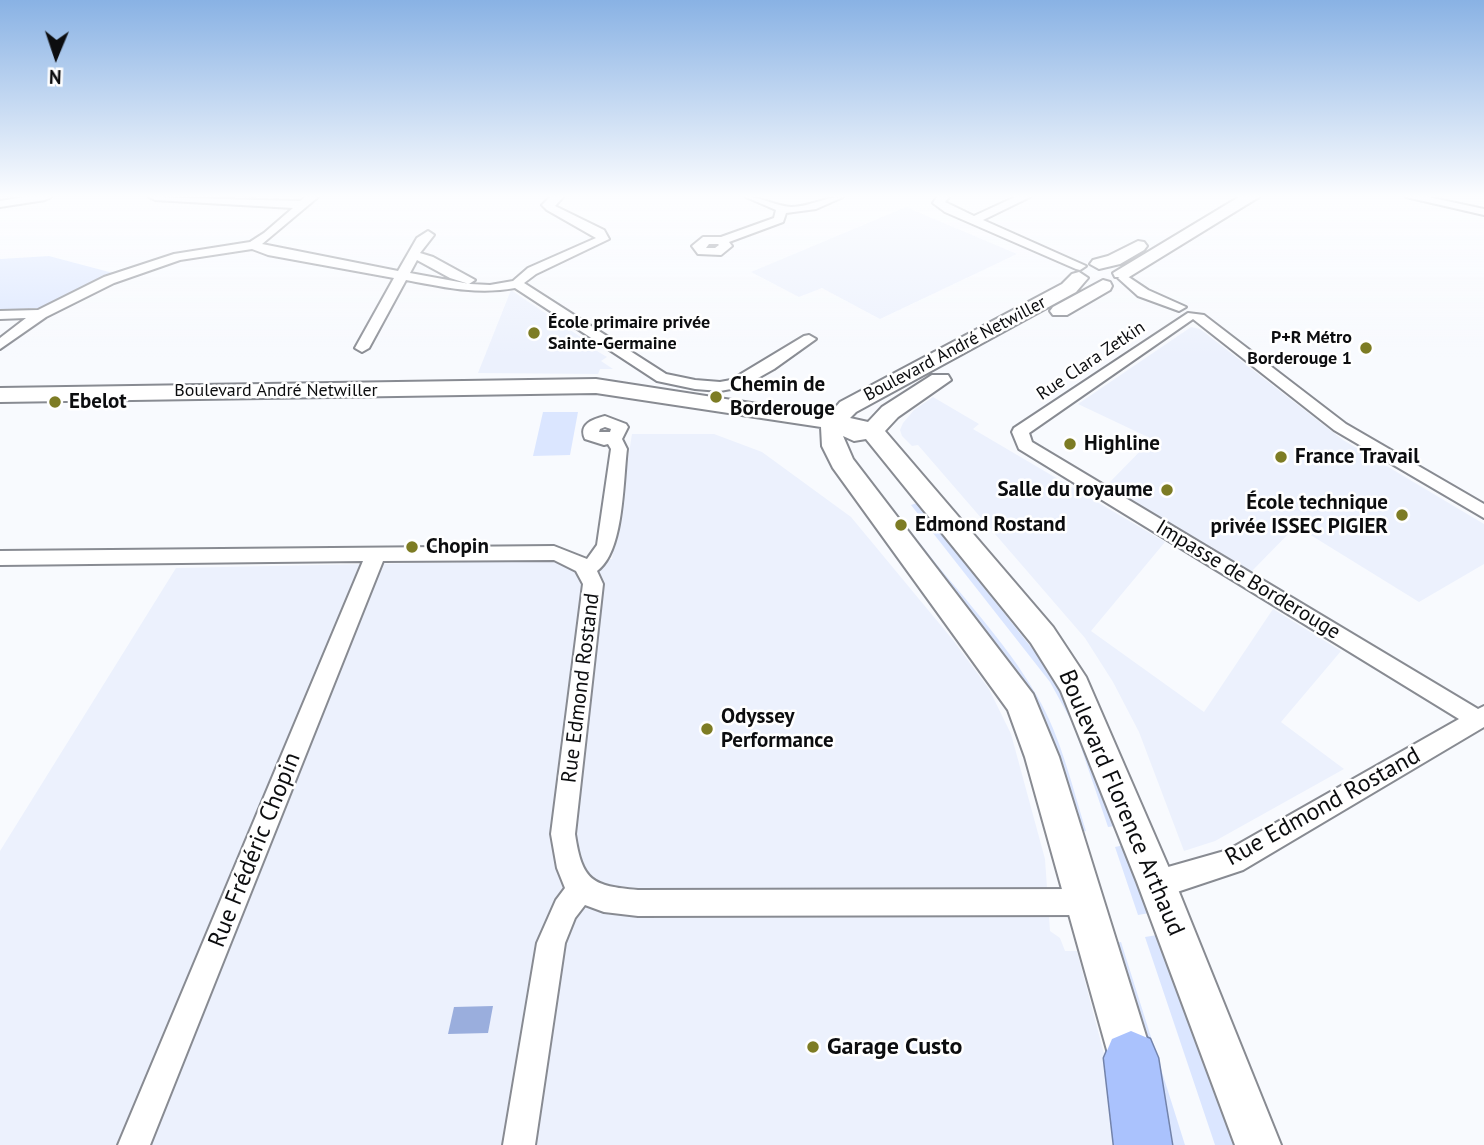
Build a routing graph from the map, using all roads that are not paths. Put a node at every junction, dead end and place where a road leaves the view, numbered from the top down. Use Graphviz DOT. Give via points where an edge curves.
graph roads {
  1 [pos="211,250"];
  2 [pos="266,250"];
  3 [pos="417,250"];
  4 [pos="578,250"];
  5 [pos="1034,250"];
  6 [pos="1131,250"];
  7 [pos="1165,250"];
  8 [pos="413,256"];
  9 [pos="1099,264"];
  10 [pos="1079,272"];
  11 [pos="402,276"];
  12 [pos="469,279"];
  13 [pos="1116,281"];
  14 [pos="517,284"];
  15 [pos="41,314"];
  16 [pos="1189,314"];
  17 [pos="0,315"];
  18 [pos="809,339"];
  19 [pos="0,345"];
  20 [pos="362,348"];
  21 [pos="0,387"];
  22 [pos="667,388"];
  23 [pos="526,389"];
  24 [pos="25,393"];
  25 [pos="0,395"];
  26 [pos="832,429"];
  27 [pos="872,430"];
  28 [pos="614,438"];
  29 [pos="1021,439"];
  30 [pos="1484,512"];
  31 [pos="376,554"];
  32 [pos="0,558"];
  33 [pos="587,568"];
  34 [pos="1480,718"];
  35 [pos="1156,882"];
  36 [pos="581,888"];
  37 [pos="1085,902"];
  38 [pos="1131,1058"];
  39 [pos="134,1145"];
  40 [pos="519,1145"];
  41 [pos="1143,1145"];
  42 [pos="1157,1145"];
  43 [pos="1258,1145"];
  1 -- 15 [label="street" via="158,262"];
  2 -- 11 [label="street"];
  3 -- 8 [label="street"];
  4 -- 14 [label="street" via="532,271"];
  5 -- 10 [label="street"];
  6 -- 9 [label="main road"];
  7 -- 13 [label="main road, Boulevard André Netwiller"];
  8 -- 11 [label="street"];
  8 -- 12 [label="street" via="431,259 458,278"];
  9 -- 10 [label="main road"];
  9 -- 13 [label="main road"];
  10 -- 13 [label="main road"];
  10 -- 26 [label="main road, Boulevard André Netwiller" via="1060,292 848,407"];
  11 -- 14 [label="street" via="481,289"];
  11 -- 20 [label="street"];
  13 -- 16 [label="street"];
  13 -- 27 [label="main road, Boulevard André Netwiller" via="917,394"];
  14 -- 22 [label="street"];
  15 -- 17 [label="street"];
  15 -- 19 [label="street"];
  16 -- 29 [label="street, Rue Clara Zetkin" via="1028,426 1020,432"];
  16 -- 30 [label="street" via="1340,427"];
  18 -- 22 [label="street" via="737,383"];
  21 -- 24 [label="main road, Boulevard André Netwiller"];
  22 -- 23 [label="main road, Boulevard André Netwiller"];
  22 -- 26 [label="main road, Boulevard André Netwiller"];
  23 -- 24 [label="main road, Boulevard André Netwiller"];
  23 -- 26 [label="main road, Boulevard André Netwiller"];
  24 -- 25 [label="main road, Boulevard André Netwiller"];
  26 -- 27 [label="main road, Boulevard André Netwiller"];
  26 -- 37 [label="main road" via="842,462 1021,704 1042,757"];
  27 -- 35 [label="main road, Boulevard Florence Arthaud" via="1063,663 1089,715"];
  28 -- 33 [label="street" via="619,449 606,545 597,563"];
  29 -- 34 [label="street, Impasse de Borderouge" via="1032,452"];
  31 -- 32 [label="street, Rue Edmond Rostand"];
  31 -- 33 [label="street, Rue Edmond Rostand" via="554,553"];
  31 -- 39 [label="street, Rue Frédéric Chopin"];
  33 -- 36 [label="street, Rue Edmond Rostand" via="593,600 563,834 566,867"];
  34 -- 35 [label="street, Rue Edmond Rostand" via="1234,861 1177,880"];
  35 -- 43 [label="main road, Boulevard Florence Arthaud"];
  36 -- 37 [label="street" via="603,901 638,903"];
  36 -- 40 [label="street" via="565,909 551,943"];
  37 -- 38 [label="main road"];
  38 -- 41 [label="highway"];
  38 -- 42 [label="main road"];
}
